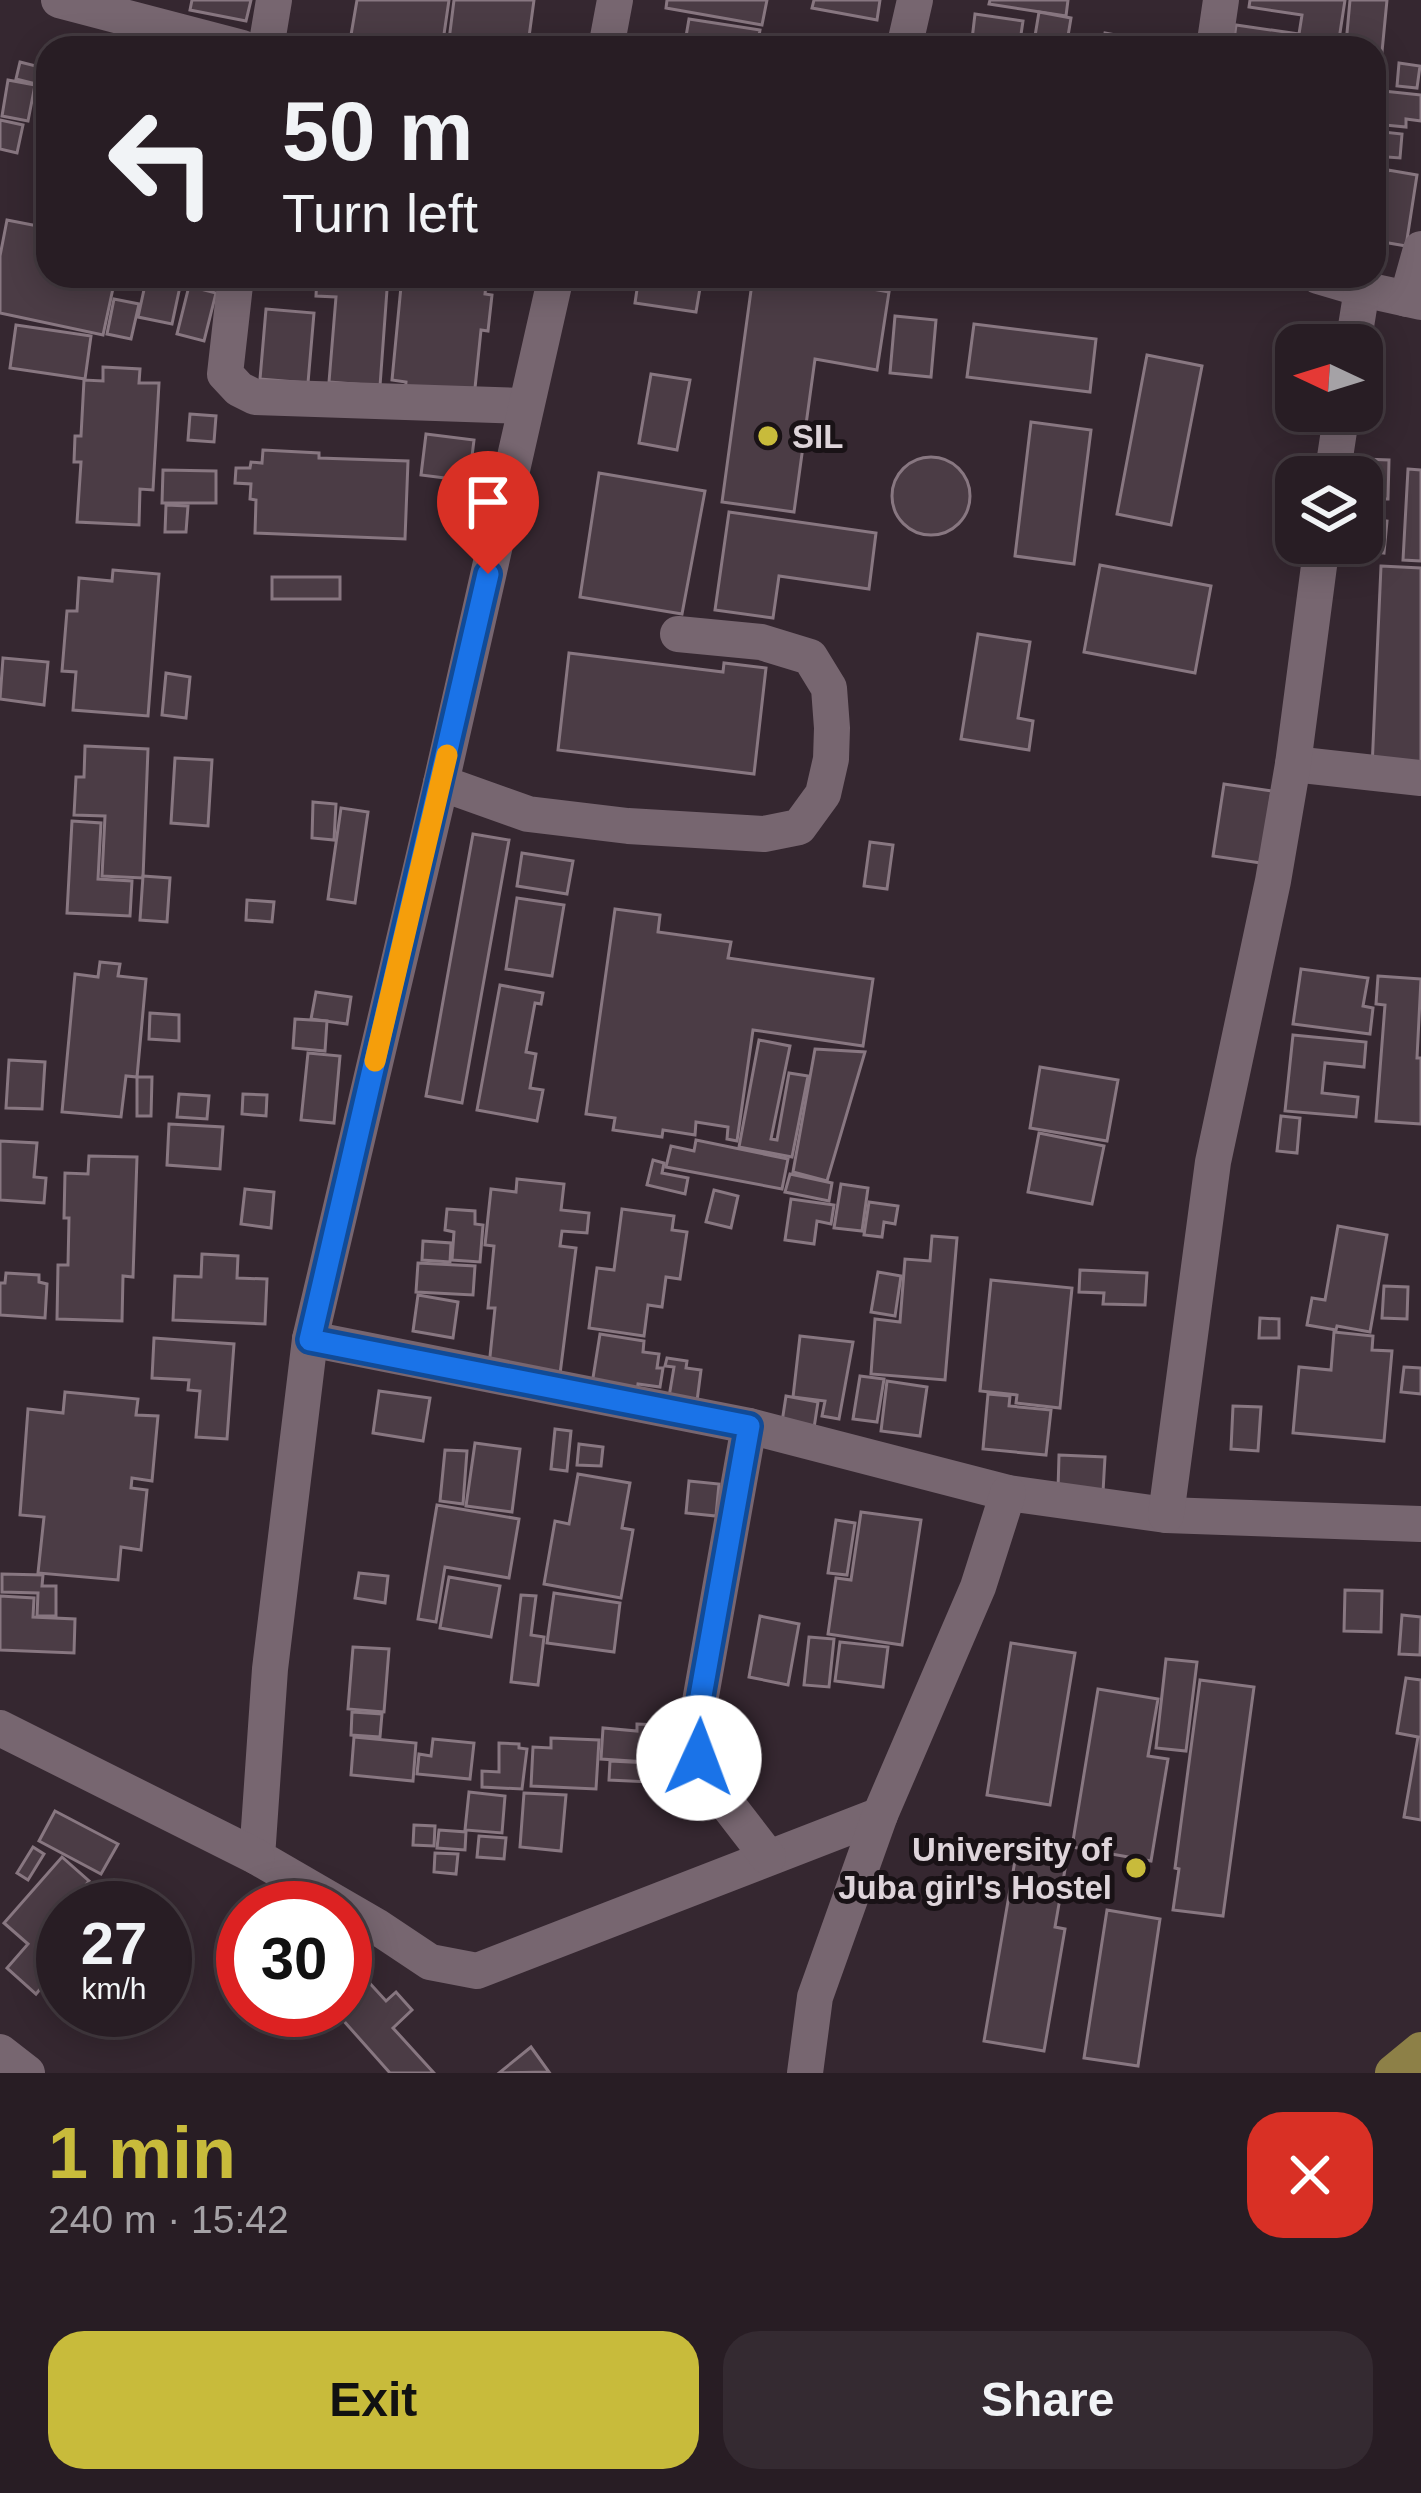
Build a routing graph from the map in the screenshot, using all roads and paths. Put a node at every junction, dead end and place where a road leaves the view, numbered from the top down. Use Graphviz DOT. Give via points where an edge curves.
graph roads {
  1 [pos="59,0"];
  2 [pos="274,0"];
  3 [pos="615,0"];
  4 [pos="914,0"];
  5 [pos="1221,0"];
  6 [pos="196,36"];
  7 [pos="268,36"];
  8 [pos="608,36"];
  9 [pos="906,36"];
  10 [pos="1216,36"];
  11 [pos="1421,249"];
  12 [pos="235,288"];
  13 [pos="553,288"];
  14 [pos="1356,288"];
  15 [pos="1362,290"];
  16 [pos="1414,300"];
  17 [pos="1356,324"];
  18 [pos="526,406"];
  19 [pos="1319,564"];
  20 [pos="678,634"];
  21 [pos="1293,764"];
  22 [pos="1421,778"];
  23 [pos="441,783"];
  24 [pos="310,1340"];
  25 [pos="749,1426"];
  26 [pos="1008,1493"];
  27 [pos="1166,1515"];
  28 [pos="1421,1524"];
  29 [pos="0,1728"];
  30 [pos="880,1815"];
  31 [pos="257,1857"];
  32 [pos="768,1857"];
  33 [pos="1421,2050"];
  34 [pos="0,2052"];
  35 [pos="27,2073"];
  36 [pos="805,2073"];
  37 [pos="1393,2073"];
  1 -- 6 [label="street"];
  2 -- 7 [label="street"];
  3 -- 8 [label="street"];
  4 -- 9 [label="street"];
  5 -- 10 [label="street"];
  11 -- 16 [label="street"];
  12 -- 18 [label="street" via="225,374 255,397"];
  13 -- 18 [label="street"];
  14 -- 15 [label="street"];
  15 -- 16 [label="street"];
  15 -- 17 [label="street"];
  18 -- 23 [label="street"];
  19 -- 21 [label="street"];
  20 -- 23 [label="street" via="761,642 810,657 829,688 831,759 824,794 799,827 764,834 528,814"];
  21 -- 22 [label="street"];
  21 -- 27 [label="street" via="1213,1162"];
  23 -- 24 [label="street"];
  24 -- 25 [label="street"];
  24 -- 31 [label="street" via="270,1669"];
  25 -- 26 [label="street"];
  25 -- 32 [label="street" via="696,1724 699,1758 714,1787"];
  26 -- 27 [label="street"];
  26 -- 30 [label="street" via="978,1587"];
  27 -- 28 [label="street"];
  29 -- 31 [label="street"];
  30 -- 32 [label="street"];
  30 -- 36 [label="street" via="815,1997"];
  31 -- 32 [label="street" via="430,1962 477,1971"];
  33 -- 37 [label="main road"];
  34 -- 35 [label="street"];
}
